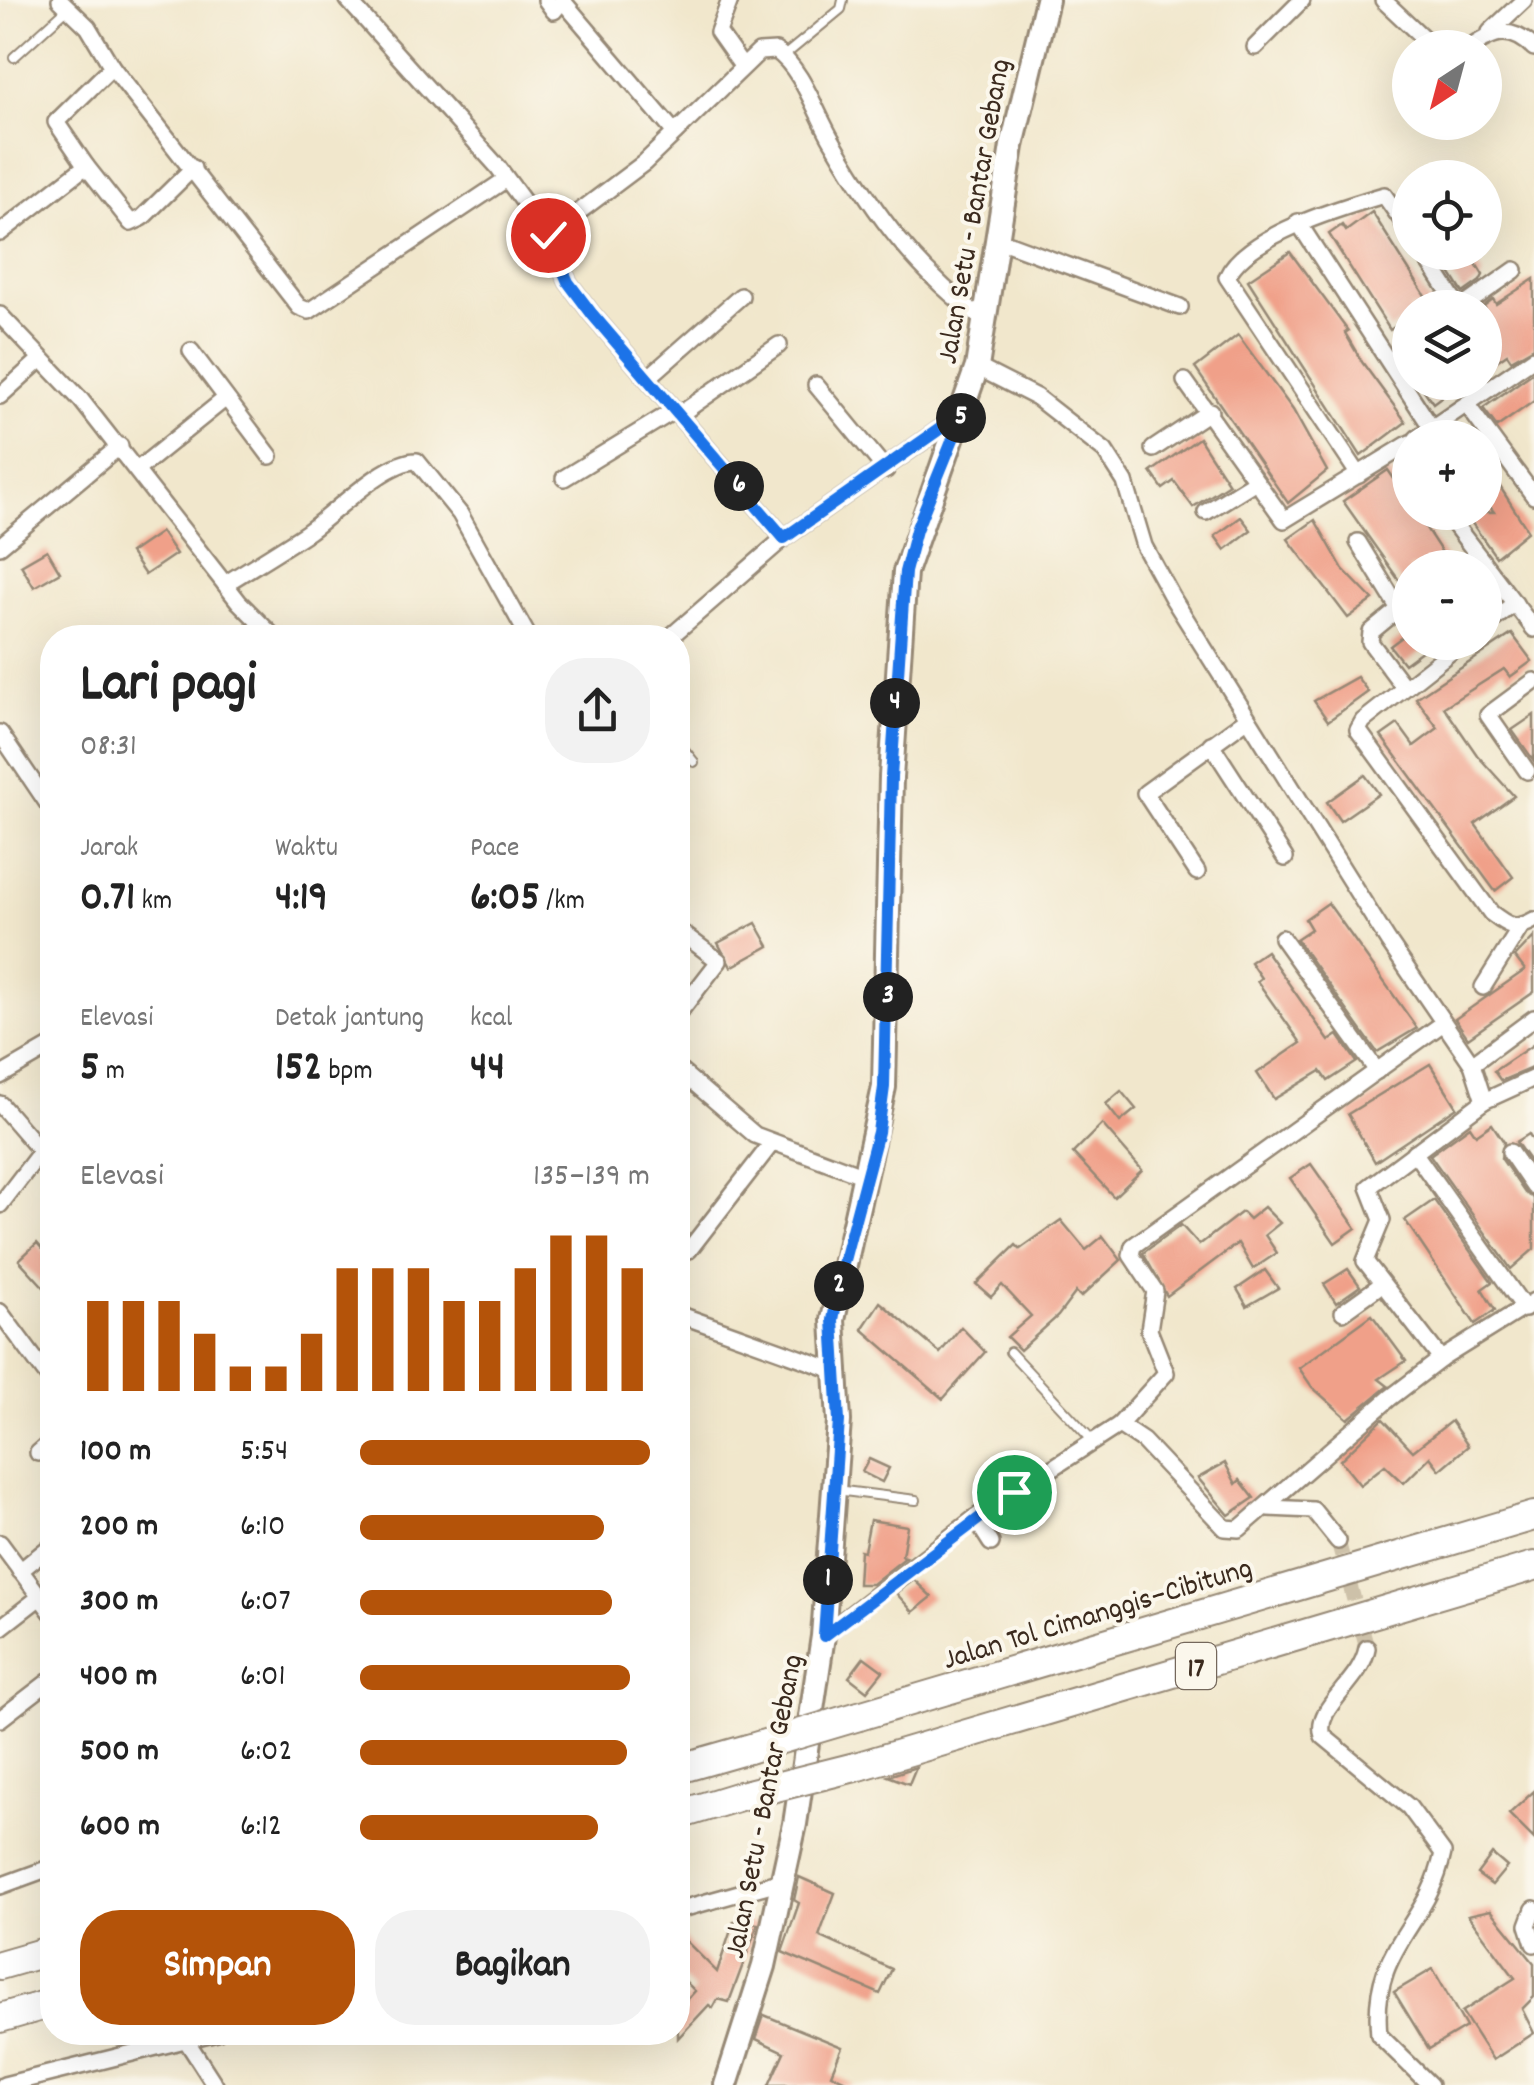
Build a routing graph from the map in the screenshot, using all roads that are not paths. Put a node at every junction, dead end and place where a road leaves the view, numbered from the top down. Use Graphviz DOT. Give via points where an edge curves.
graph roads {
  1 [pos="348,0"];
  2 [pos="546,0"];
  3 [pos="562,0"];
  4 [pos="730,0"];
  5 [pos="843,0"];
  6 [pos="1047,0"];
  7 [pos="1302,0"];
  8 [pos="1382,0"];
  9 [pos="1524,0"];
  10 [pos="64,4"];
  11 [pos="1414,30"];
  12 [pos="1492,30"];
  13 [pos="1502,34"];
  14 [pos="1255,47"];
  15 [pos="1534,48"];
  16 [pos="784,56"];
  17 [pos="14,57"];
  18 [pos="742,66"];
  19 [pos="112,67"];
  20 [pos="675,133"];
  21 [pos="86,166"];
  22 [pos="193,168"];
  23 [pos="505,180"];
  24 [pos="1392,206"];
  25 [pos="1298,222"];
  26 [pos="0,233"];
  27 [pos="548,235"];
  28 [pos="996,239"];
  29 [pos="1515,270"];
  30 [pos="1486,290"];
  31 [pos="741,296"];
  32 [pos="1180,307"];
  33 [pos="0,315"];
  34 [pos="987,322"];
  35 [pos="779,345"];
  36 [pos="191,350"];
  37 [pos="1534,358"];
  38 [pos="41,359"];
  39 [pos="1390,361"];
  40 [pos="976,367"];
  41 [pos="648,378"];
  42 [pos="1186,381"];
  43 [pos="816,385"];
  44 [pos="0,396"];
  45 [pos="226,398"];
  46 [pos="1467,405"];
  47 [pos="964,412"];
  48 [pos="1210,412"];
  49 [pos="677,413"];
  50 [pos="1427,420"];
  51 [pos="1442,420"];
  52 [pos="120,446"];
  53 [pos="1153,449"];
  54 [pos="1392,455"];
  55 [pos="270,456"];
  56 [pos="138,469"];
  57 [pos="886,470"];
  58 [pos="1360,475"];
  59 [pos="564,478"];
  60 [pos="1256,481"];
  61 [pos="1534,496"];
  62 [pos="1206,512"];
  63 [pos="1459,530"];
  64 [pos="784,538"];
  65 [pos="1358,542"];
  66 [pos="0,546"];
  67 [pos="225,584"];
  68 [pos="1515,603"];
  69 [pos="1502,613"];
  70 [pos="263,625"];
  71 [pos="523,625"];
  72 [pos="684,625"];
  73 [pos="1534,629"];
  74 [pos="1439,660"];
  75 [pos="1534,680"];
  76 [pos="1404,687"];
  77 [pos="1247,719"];
  78 [pos="1212,744"];
  79 [pos="3,745"];
  80 [pos="690,757"];
  81 [pos="694,762"];
  82 [pos="1527,771"];
  83 [pos="40,794"];
  84 [pos="1286,858"];
  85 [pos="1197,872"];
  86 [pos="1527,924"];
  87 [pos="1282,938"];
  88 [pos="690,939"];
  89 [pos="1483,988"];
  90 [pos="690,999"];
  91 [pos="1534,1018"];
  92 [pos="1442,1024"];
  93 [pos="40,1053"];
  94 [pos="1472,1064"];
  95 [pos="1377,1070"];
  96 [pos="0,1076"];
  97 [pos="1534,1078"];
  98 [pos="690,1079"];
  99 [pos="1484,1101"];
  100 [pos="0,1104"];
  101 [pos="772,1144"];
  102 [pos="39,1149"];
  103 [pos="1414,1152"];
  104 [pos="1510,1152"];
  105 [pos="0,1172"];
  106 [pos="867,1177"];
  107 [pos="13,1184"];
  108 [pos="1534,1187"];
  109 [pos="0,1205"];
  110 [pos="690,1249"];
  111 [pos="1382,1284"];
  112 [pos="1530,1305"];
  113 [pos="0,1312"];
  114 [pos="1343,1312"];
  115 [pos="690,1318"];
  116 [pos="1010,1352"];
  117 [pos="1440,1359"];
  118 [pos="40,1366"];
  119 [pos="836,1371"];
  120 [pos="1119,1425"];
  121 [pos="1092,1441"];
  122 [pos="836,1490"];
  123 [pos="916,1500"];
  124 [pos="1268,1508"];
  125 [pos="1534,1516"];
  126 [pos="975,1518"];
  127 [pos="1338,1541"];
  128 [pos="991,1542"];
  129 [pos="0,1543"];
  130 [pos="40,1555"];
  131 [pos="1534,1566"];
  132 [pos="20,1571"];
  133 [pos="40,1597"];
  134 [pos="0,1628"];
  135 [pos="824,1636"];
  136 [pos="1367,1648"];
  137 [pos="40,1689"];
  138 [pos="0,1719"];
  139 [pos="690,1766"];
  140 [pos="690,1811"];
  141 [pos="40,1871"];
  142 [pos="782,1881"];
  143 [pos="0,1886"];
  144 [pos="690,1907"];
  145 [pos="1534,1908"];
  146 [pos="1534,1944"];
  147 [pos="40,1953"];
  148 [pos="0,1965"];
  149 [pos="40,2006"];
  150 [pos="0,2018"];
  151 [pos="166,2045"];
  152 [pos="189,2045"];
  153 [pos="4,2085"];
  154 [pos="215,2085"];
  155 [pos="726,2085"];
  156 [pos="1430,2085"];
  1 -- 23 [label="street"];
  2 -- 3 [label="street" via="554,11"];
  3 -- 20 [label="street"];
  4 -- 18 [label="street" via="718,32"];
  5 -- 16 [label="lane" via="841,9"];
  6 -- 28 [label="main road, Jalan Setu - Bantar Gebang" via="1025,78"];
  7 -- 14 [label="street"];
  8 -- 11 [label="street"];
  9 -- 12 [label="street"];
  10 -- 17 [label="lane"];
  10 -- 19 [label="street" via="88,27"];
  13 -- 15 [label="street" via="1516,32"];
  16 -- 18 [label="street" via="760,52"];
  16 -- 34 [label="street" via="899,246"];
  18 -- 20 [label="street"];
  19 -- 21 [label="street" via="56,122"];
  19 -- 22 [label="street"];
  20 -- 27 [label="street"];
  21 -- 22 [label="street" via="131,223"];
  21 -- 26 [label="street"];
  22 -- 23 [label="street" via="299,307 309,311"];
  23 -- 27 [label="street"];
  24 -- 25 [label="street" via="1384,194"];
  25 -- 39 [label="street"];
  25 -- 58 [label="street" via="1236,264 1227,281"];
  27 -- 41 [label="street" via="568,282"];
  28 -- 32 [label="street"];
  28 -- 34 [label="main road, Jalan Setu - Bantar Gebang"];
  29 -- 30 [label="street"];
  31 -- 41 [label="street"];
  33 -- 38 [label="street"];
  34 -- 40 [label="main road, Jalan Setu - Bantar Gebang"];
  35 -- 49 [label="street"];
  36 -- 45 [label="street"];
  37 -- 46 [label="street"];
  38 -- 44 [label="street"];
  38 -- 52 [label="street"];
  39 -- 50 [label="street"];
  40 -- 47 [label="main road, Jalan Setu - Bantar Gebang"];
  40 -- 77 [label="street" via="1036,397 1105,450 1125,482 1144,546"];
  41 -- 49 [label="street"];
  42 -- 48 [label="street"];
  43 -- 57 [label="street"];
  45 -- 55 [label="street"];
  45 -- 56 [label="street"];
  46 -- 51 [label="street"];
  46 -- 61 [label="street"];
  47 -- 57 [label="street"];
  47 -- 106 [label="main road, Jalan Setu - Bantar Gebang" via="905,572 891,777 885,1072"];
  48 -- 53 [label="street"];
  48 -- 60 [label="street"];
  49 -- 59 [label="street"];
  49 -- 64 [label="street"];
  52 -- 56 [label="street"];
  52 -- 66 [label="street"];
  54 -- 58 [label="street"];
  56 -- 67 [label="street"];
  57 -- 64 [label="street"];
  58 -- 60 [label="street" via="1284,520"];
  60 -- 62 [label="street"];
  63 -- 68 [label="street"];
  64 -- 72 [label="street"];
  65 -- 76 [label="street" via="1398,609 1370,632 1370,642"];
  67 -- 70 [label="street"];
  67 -- 71 [label="street" via="390,471 417,461 460,514"];
  68 -- 69 [label="street"];
  68 -- 73 [label="street"];
  74 -- 76 [label="street"];
  75 -- 82 [label="street" via="1488,715"];
  76 -- 86 [label="street" via="1358,730 1491,913 1508,927"];
  77 -- 78 [label="street"];
  77 -- 92 [label="street"];
  78 -- 84 [label="street"];
  78 -- 85 [label="street" via="1145,795"];
  79 -- 83 [label="street"];
  80 -- 81 [label="lane"];
  86 -- 89 [label="street"];
  87 -- 95 [label="street"];
  88 -- 90 [label="street" via="719,962"];
  91 -- 94 [label="street"];
  92 -- 94 [label="street"];
  92 -- 95 [label="street"];
  93 -- 96 [label="street"];
  94 -- 99 [label="street"];
  95 -- 120 [label="street" via="1133,1246 1131,1255 1155,1290 1149,1330 1166,1373"];
  97 -- 99 [label="street"];
  98 -- 101 [label="street"];
  99 -- 103 [label="street"];
  100 -- 102 [label="street"];
  101 -- 106 [label="street"];
  101 -- 110 [label="street"];
  102 -- 107 [label="street"];
  103 -- 111 [label="street" via="1370,1184 1382,1220 1365,1261"];
  103 -- 112 [label="street"];
  104 -- 108 [label="street"];
  105 -- 107 [label="street"];
  106 -- 119 [label="main road, Jalan Setu - Bantar Gebang" via="833,1320"];
  107 -- 109 [label="street"];
  111 -- 114 [label="street"];
  111 -- 117 [label="street"];
  112 -- 117 [label="street"];
  113 -- 118 [label="street"];
  115 -- 119 [label="street"];
  116 -- 121 [label="lane"];
  117 -- 124 [label="street"];
  119 -- 122 [label="main road, Jalan Setu - Bantar Gebang"];
  120 -- 121 [label="street"];
  120 -- 124 [label="street" via="1229,1530"];
  121 -- 126 [label="street"];
  122 -- 123 [label="lane"];
  122 -- 135 [label="main road, Jalan Setu - Bantar Gebang"];
  124 -- 127 [label="street" via="1313,1510"];
  125 -- 139 [label="highway, Jalan Tol Cimanggis–Cibitung / 17, bridge"];
  126 -- 128 [label="street"];
  126 -- 135 [label="street"];
  129 -- 132 [label="street"];
  130 -- 132 [label="street"];
  131 -- 140 [label="highway, 17, bridge"];
  132 -- 133 [label="street"];
  133 -- 134 [label="street"];
  135 -- 142 [label="main road, Jalan Setu - Bantar Gebang"];
  136 -- 156 [label="street" via="1359,1674 1319,1724 1323,1736 1409,1807 1443,1853 1378,1990 1379,2035"];
  137 -- 138 [label="street"];
  141 -- 143 [label="street"];
  142 -- 144 [label="street"];
  142 -- 155 [label="main road, Jalan Setu - Bantar Gebang" via="764,1966"];
  145 -- 146 [label="street" via="1528,1925"];
  147 -- 148 [label="highway"];
  149 -- 150 [label="highway"];
  151 -- 153 [label="street"];
  152 -- 154 [label="street"];
}
